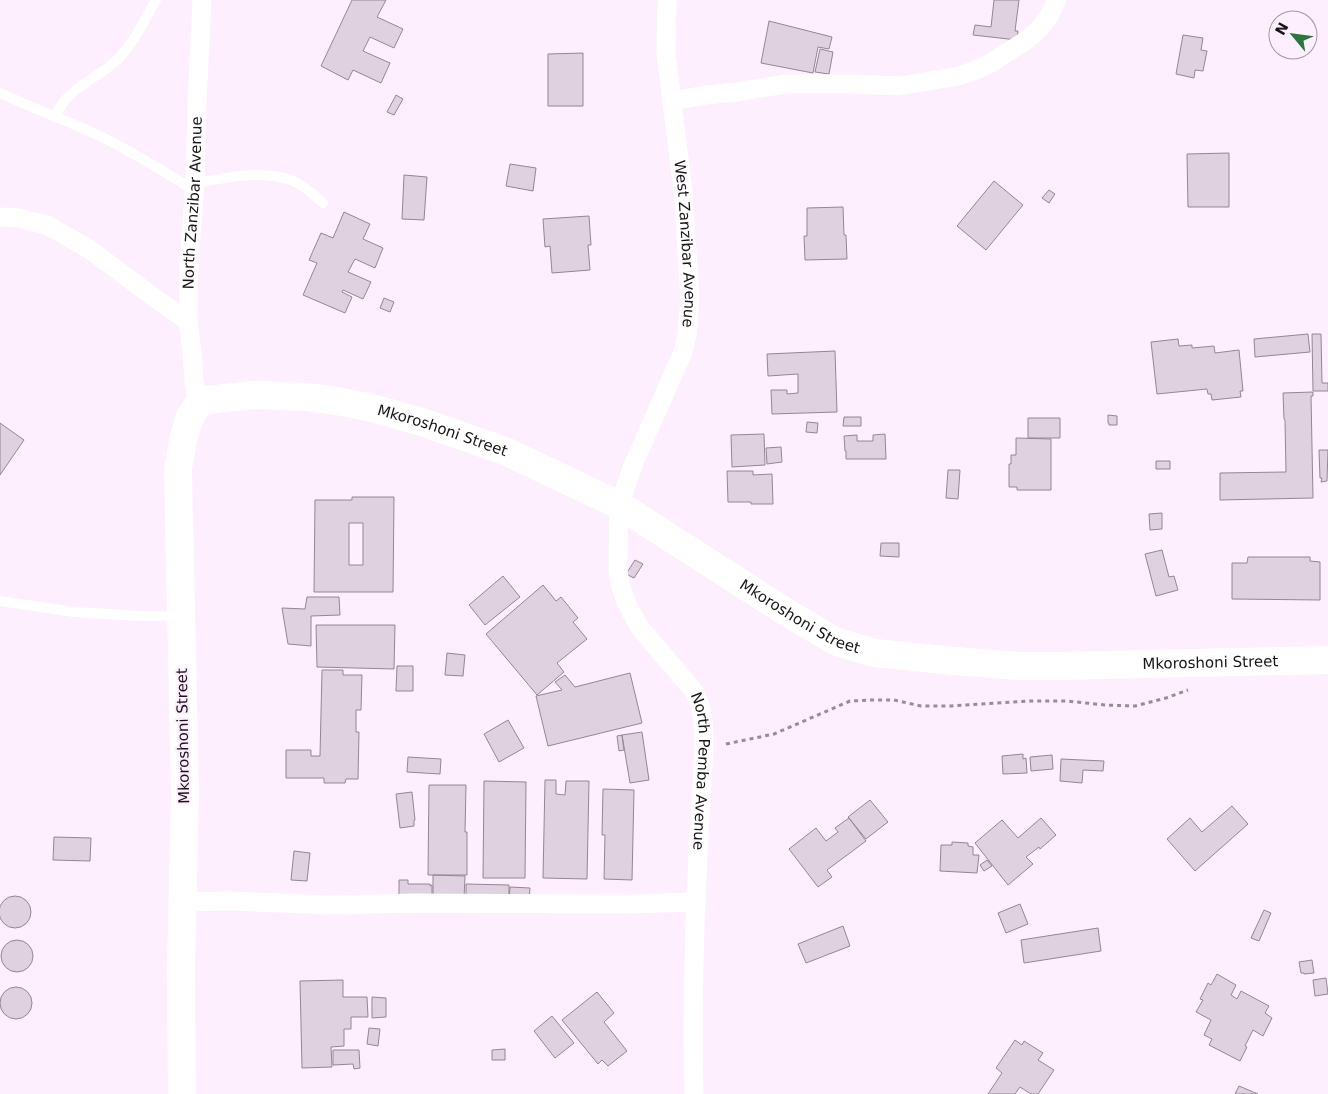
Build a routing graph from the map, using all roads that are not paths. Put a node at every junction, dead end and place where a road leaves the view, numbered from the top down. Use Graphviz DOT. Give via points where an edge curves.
graph roads {
  1 [pos="156,0"];
  2 [pos="202,0"];
  3 [pos="667,0"];
  4 [pos="1057,0"];
  5 [pos="0,94"];
  6 [pos="672,101"];
  7 [pos="55,116"];
  8 [pos="195,187"];
  9 [pos="323,203"];
  10 [pos="0,218"];
  11 [pos="188,321"];
  12 [pos="198,404"];
  13 [pos="619,505"];
  14 [pos="0,601"];
  15 [pos="181,616"];
  16 [pos="1328,660"];
  17 [pos="182,902"];
  18 [pos="696,902"];
  19 [pos="182,1094"];
  20 [pos="694,1094"];
  1 -- 7 [label="lane" via="128,48 103,71 70,93"];
  2 -- 8 [label="street, North Zanzibar Avenue"];
  3 -- 6 [label="street, West Zanzibar Avenue" via="666,53"];
  4 -- 6 [label="street" via="1040,28 1028,39 991,63 959,76 899,86 785,84"];
  5 -- 7 [label="lane"];
  6 -- 13 [label="street, West Zanzibar Avenue" via="690,298 687,335"];
  7 -- 8 [label="lane"];
  8 -- 9 [label="lane" via="236,176 260,174 289,179"];
  8 -- 11 [label="street, North Zanzibar Avenue"];
  10 -- 11 [label="street" via="18,218 55,230 89,249"];
  11 -- 12 [label="street, North Zanzibar Avenue"];
  12 -- 13 [label="street, Mkoroshoni Street" via="207,400 252,396 307,397 372,408 505,451"];
  12 -- 15 [label="street, Mkoroshoni Street" via="184,436 178,468"];
  13 -- 16 [label="street, Mkoroshoni Street" via="837,642 875,653 1019,666"];
  13 -- 18 [label="street, North Pemba Avenue" via="618,570 624,597 640,628 698,698 703,714"];
  14 -- 15 [label="lane" via="74,612"];
  15 -- 17 [label="street, Mkoroshoni Street" via="185,793"];
  17 -- 18 [label="street" via="334,905"];
  17 -- 19 [label="street, Mkoroshoni Street"];
  18 -- 20 [label="street, North Pemba Avenue" via="692,1008"];
}
